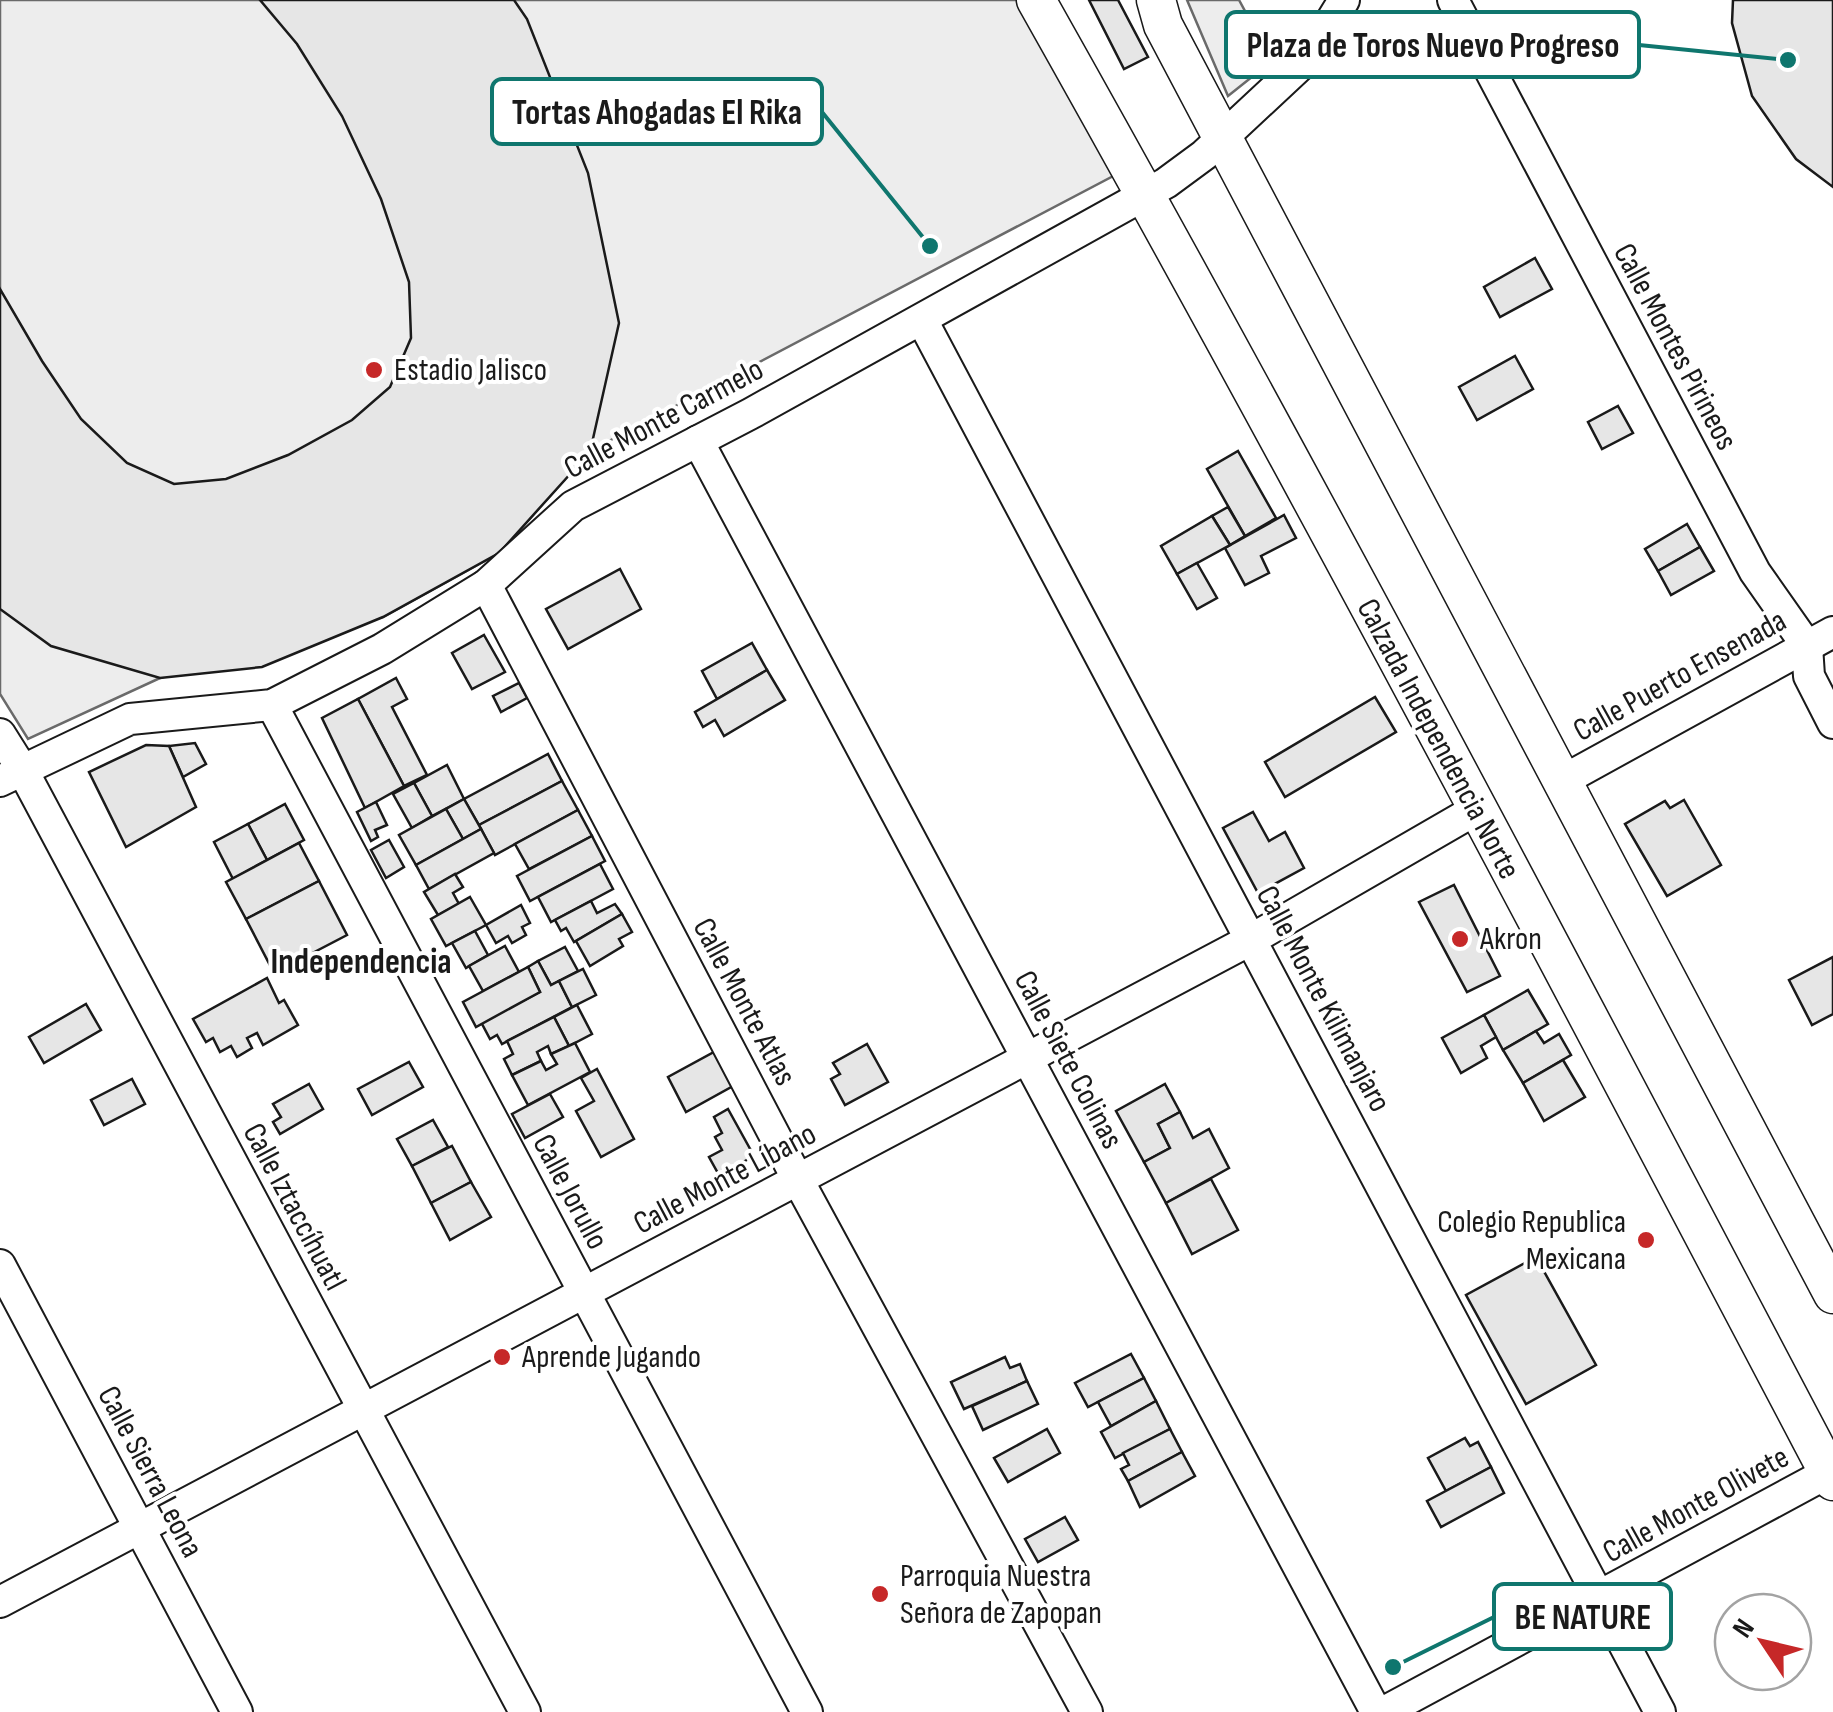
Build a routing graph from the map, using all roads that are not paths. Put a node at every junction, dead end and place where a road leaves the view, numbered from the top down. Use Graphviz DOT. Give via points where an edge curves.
graph roads {
  1 [pos="1036,0"];
  2 [pos="1156,0"];
  3 [pos="1344,0"];
  4 [pos="1453,0"];
  5 [pos="1222,137"];
  6 [pos="1146,196"];
  7 [pos="922,320"];
  8 [pos="698,441"];
  9 [pos="486,585"];
  10 [pos="1824,644"];
  11 [pos="272,704"];
  12 [pos="1833,723"];
  13 [pos="0,734"];
  14 [pos="11,775"];
  15 [pos="1560,782"];
  16 [pos="1477,809"];
  17 [pos="1252,939"];
  18 [pos="1028,1058"];
  19 [pos="798,1180"];
  20 [pos="0,1265"];
  21 [pos="584,1293"];
  22 [pos="1833,1294"];
  23 [pos="362,1410"];
  24 [pos="1832,1475"];
  25 [pos="140,1528"];
  26 [pos="1600,1598"];
  27 [pos="0,1602"];
  28 [pos="237,1712"];
  29 [pos="525,1712"];
  30 [pos="807,1712"];
  31 [pos="1087,1712"];
  32 [pos="1376,1712"];
  33 [pos="1384,1712"];
  34 [pos="1660,1712"];
  1 -- 6 [label="main road, Calzada Independencia Norte"];
  2 -- 5 [label="main road" via="1162,24"];
  3 -- 5 [label="street, Calle Monte Carmelo" via="1310,57"];
  4 -- 10 [label="street, Calle Montes Pirineos" via="1754,572"];
  5 -- 6 [label="street, Calle Monte Carmelo"];
  5 -- 15 [label="main road"];
  6 -- 7 [label="street, Calle Monte Carmelo"];
  6 -- 16 [label="main road, Calzada Independencia Norte"];
  7 -- 8 [label="street, Calle Monte Carmelo"];
  7 -- 17 [label="street, Calle Monte Kilimanjaro"];
  8 -- 9 [label="street, Calle Monte Carmelo" via="574,506"];
  8 -- 18 [label="street, Calle Siete Colinas"];
  9 -- 11 [label="street, Calle Monte Carmelo"];
  9 -- 19 [label="street, Calle Monte Atlas"];
  10 -- 12 [label="street, Calle Montes Pirineos" via="1808,676"];
  10 -- 15 [label="street, Calle Puerto Ensenada"];
  11 -- 14 [label="street, Calle Monte Carmelo" via="130,720"];
  11 -- 21 [label="street, Calle Jorullo"];
  13 -- 14 [label="street, Calle Iztaccíhuatl"];
  14 -- 23 [label="street, Calle Iztaccíhuatl"];
  15 -- 22 [label="main road"];
  16 -- 17 [label="street, Calle Monte Líbano"];
  16 -- 24 [label="main road, Calzada Independencia Norte"];
  17 -- 18 [label="street, Calle Monte Líbano"];
  17 -- 26 [label="street, Calle Monte Kilimanjaro"];
  18 -- 19 [label="street, Calle Monte Líbano"];
  18 -- 32 [label="street, Calle Siete Colinas"];
  19 -- 21 [label="street, Calle Monte Líbano"];
  19 -- 31 [label="street, Calle Monte Atlas"];
  20 -- 25 [label="street, Calle Sierra Leona"];
  21 -- 23 [label="street, Calle Monte Líbano"];
  21 -- 30 [label="street, Calle Jorullo"];
  23 -- 25 [label="street, Calle Monte Líbano"];
  23 -- 29 [label="street, Calle Iztaccíhuatl"];
  24 -- 26 [label="street, Calle Monte Olivete"];
  25 -- 27 [label="street, Calle Monte Líbano"];
  25 -- 28 [label="street, Calle Sierra Leona"];
  26 -- 33 [label="street, Calle Monte Olivete"];
  26 -- 34 [label="street, Calle Monte Kilimanjaro"];
}
